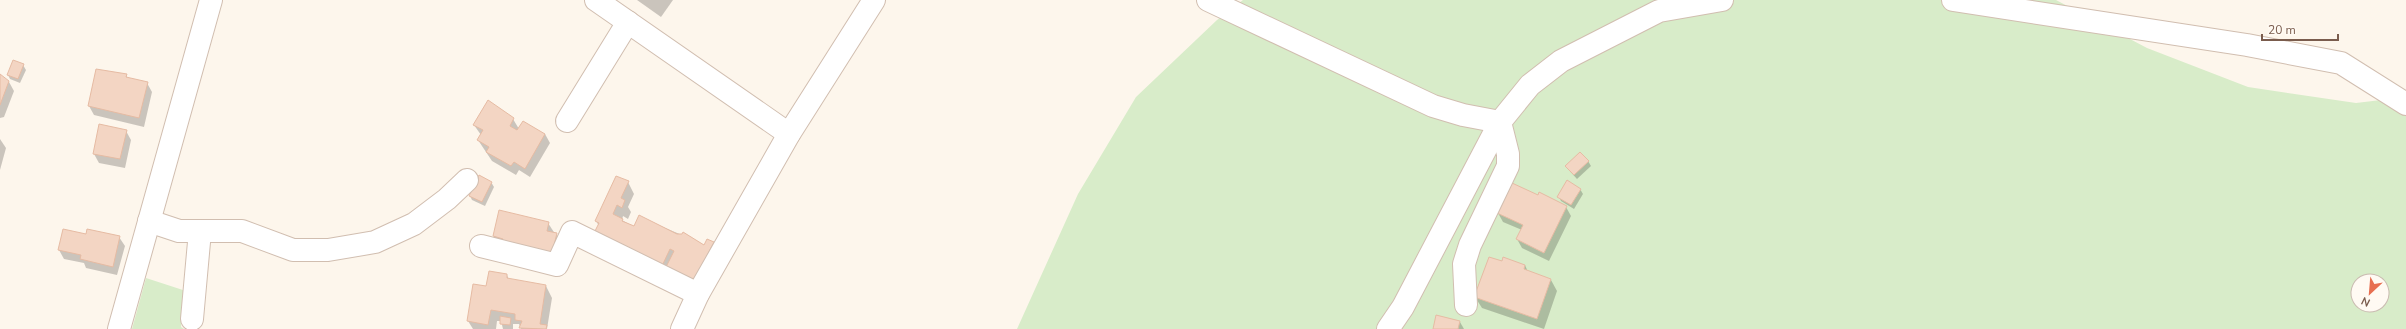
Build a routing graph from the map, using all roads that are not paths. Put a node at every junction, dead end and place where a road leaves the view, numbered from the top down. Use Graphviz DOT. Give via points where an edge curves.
graph roads {
  1 [pos="211,0"];
  2 [pos="596,0"];
  3 [pos="874,0"];
  4 [pos="1208,0"];
  5 [pos="1722,0"];
  6 [pos="1952,0"];
  7 [pos="628,22"];
  8 [pos="2406,104"];
  9 [pos="567,121"];
  10 [pos="1500,122"];
  11 [pos="789,134"];
  12 [pos="467,180"];
  13 [pos="149,221"];
  14 [pos="200,231"];
  15 [pos="481,246"];
  16 [pos="698,294"];
  17 [pos="1466,305"];
  18 [pos="192,319"];
  19 [pos="119,329"];
  20 [pos="682,329"];
  21 [pos="1388,329"];
  1 -- 13 [label="street"];
  2 -- 7 [label="street"];
  3 -- 11 [label="street"];
  4 -- 10 [label="street" via="1433,106"];
  5 -- 10 [label="street" via="1659,11 1561,61 1530,85"];
  6 -- 8 [label="street" via="2247,45 2341,63"];
  7 -- 9 [label="street"];
  7 -- 11 [label="street"];
  10 -- 17 [label="street" via="1508,154 1508,166 1470,245 1464,264"];
  10 -- 21 [label="street" via="1404,307"];
  11 -- 16 [label="street"];
  12 -- 14 [label="street" via="414,224 375,242 328,250 293,250 242,231"];
  13 -- 14 [label="street" via="179,231"];
  13 -- 19 [label="street"];
  14 -- 18 [label="street"];
  15 -- 16 [label="street" via="557,265 572,232"];
  16 -- 20 [label="street"];
}
